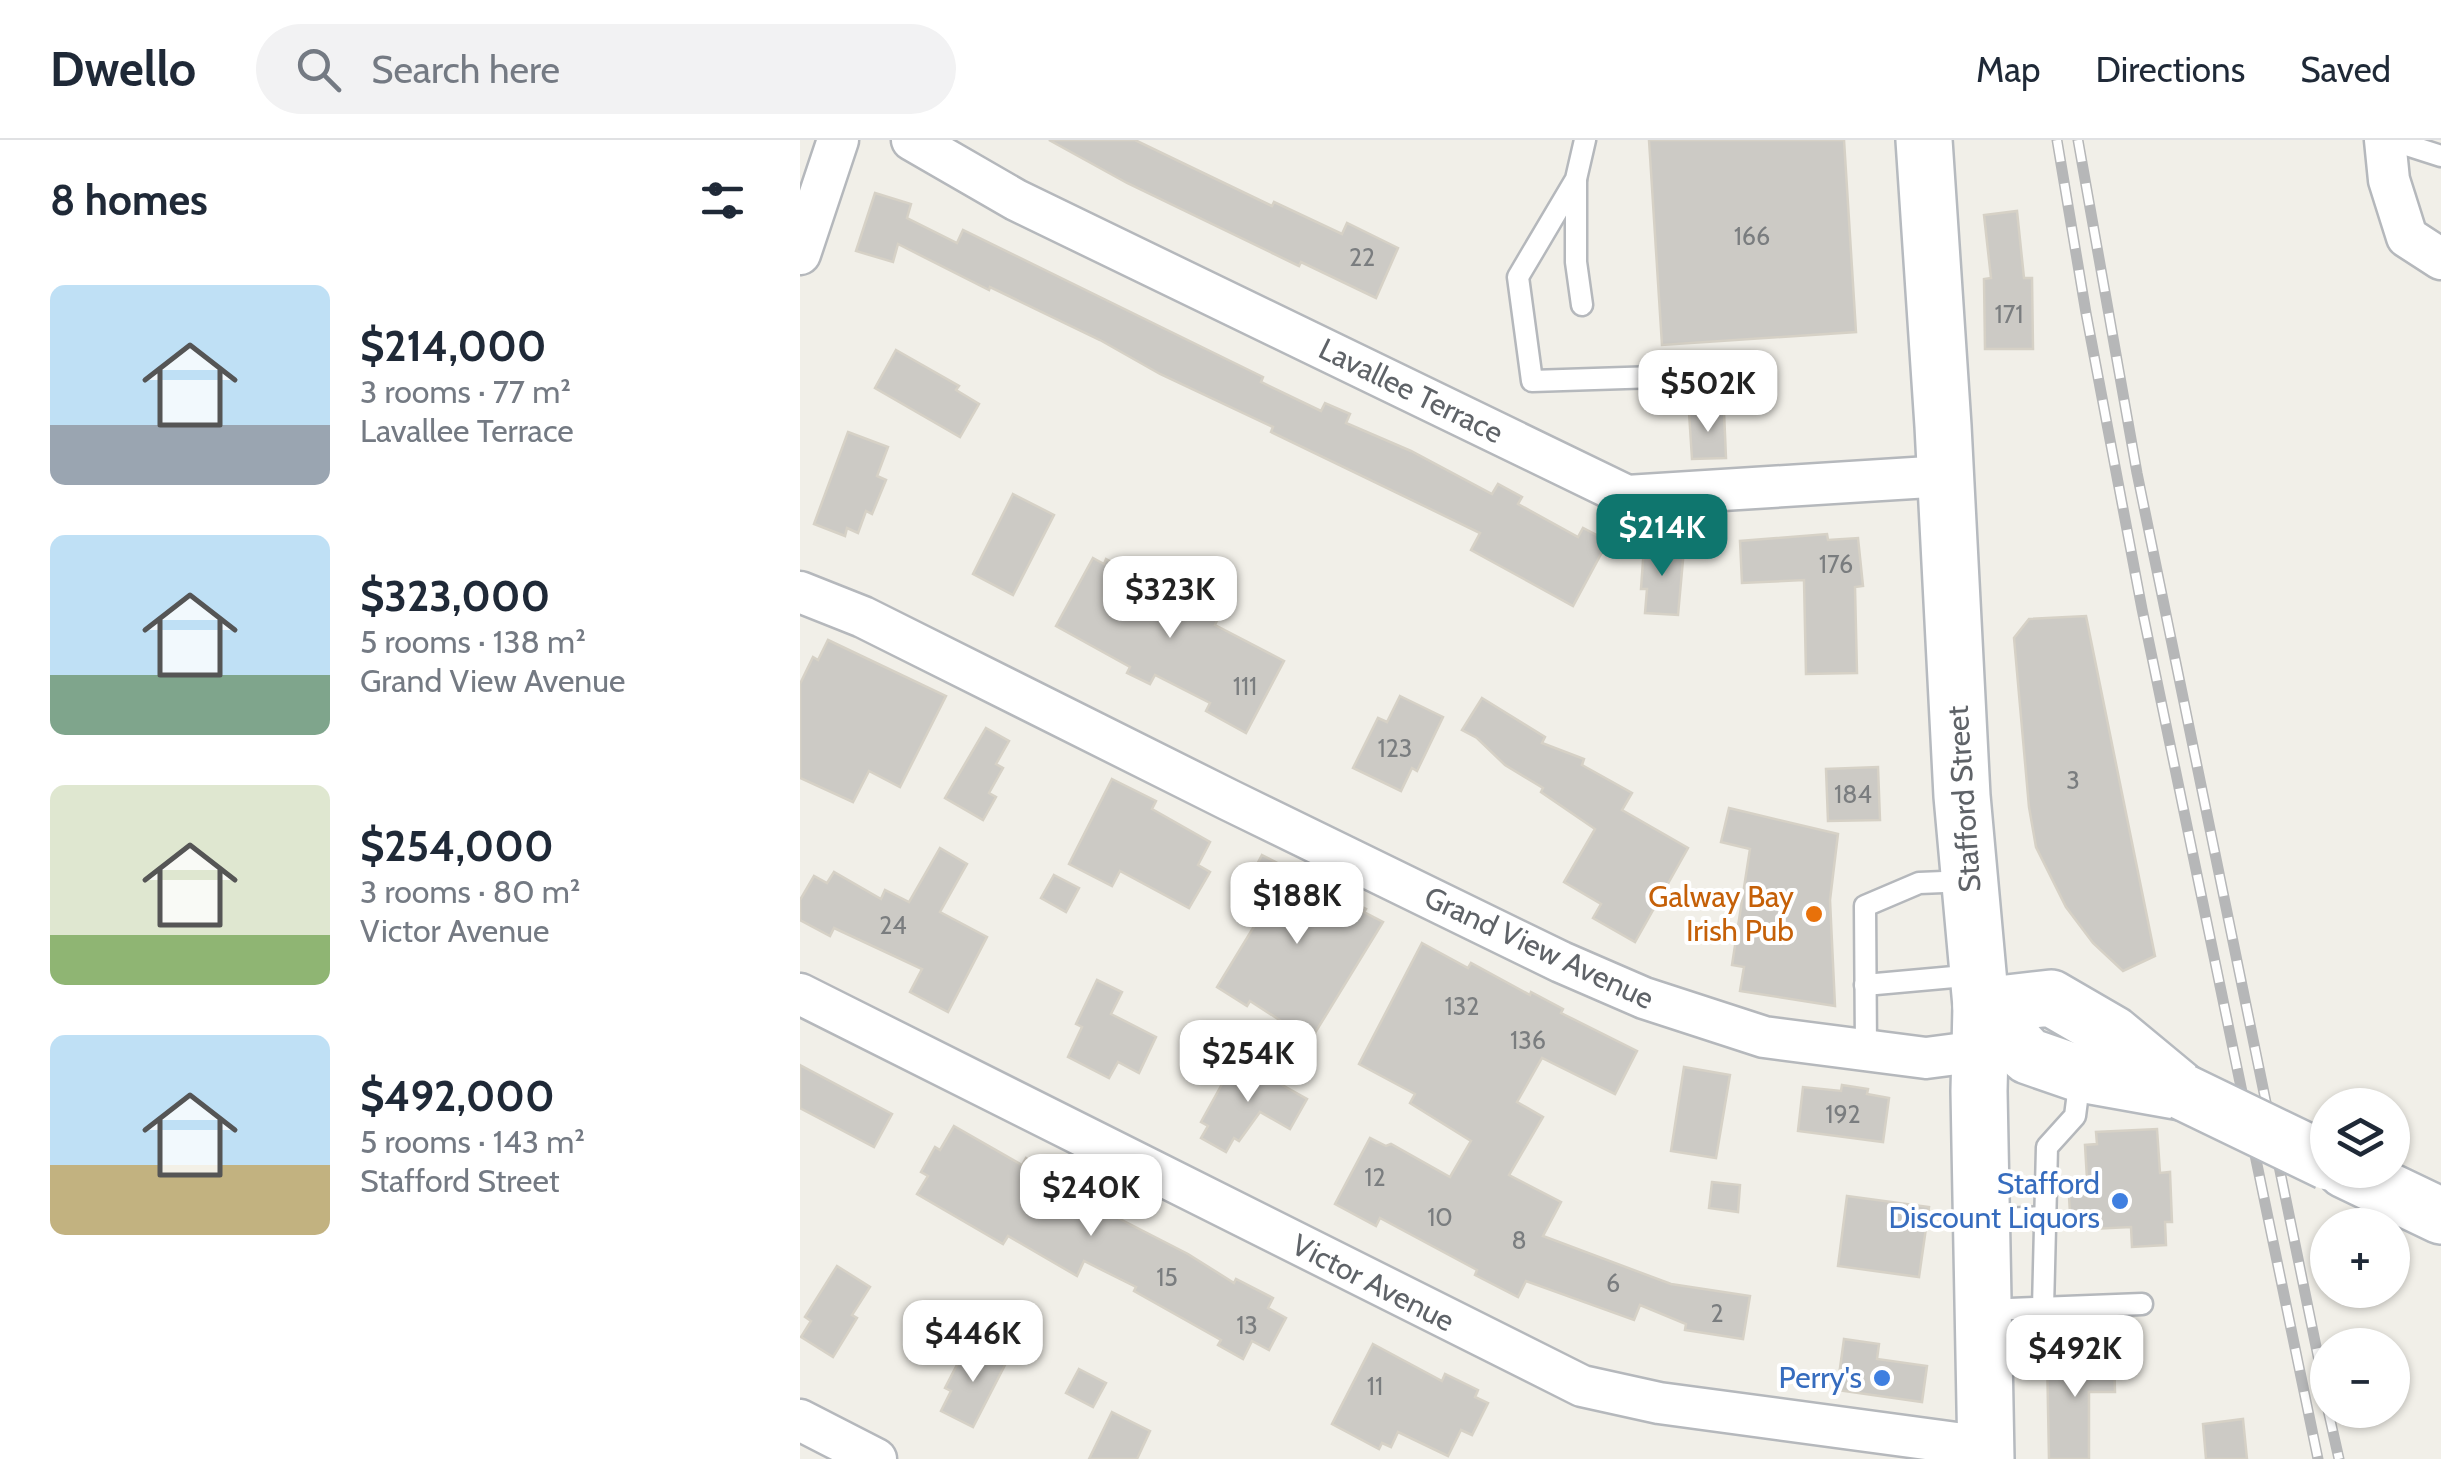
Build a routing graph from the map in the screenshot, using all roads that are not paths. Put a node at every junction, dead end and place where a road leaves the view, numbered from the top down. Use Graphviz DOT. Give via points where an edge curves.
graph roads {
  1 [pos="838,140"];
  2 [pos="912,140"];
  3 [pos="1586,140"];
  4 [pos="1924,140"];
  5 [pos="2388,140"];
  6 [pos="2441,156"];
  7 [pos="1576,179"];
  8 [pos="800,254"];
  9 [pos="2441,258"];
  10 [pos="1582,305"];
  11 [pos="1656,377"];
  12 [pos="1945,476"];
  13 [pos="800,592"];
  14 [pos="1970,881"];
  15 [pos="1865,985"];
  16 [pos="800,994"];
  17 [pos="1979,1011"];
  18 [pos="1866,1050"];
  19 [pos="2080,1074"];
  20 [pos="2183,1092"];
  21 [pos="2310,1153"];
  22 [pos="2383,1188"];
  23 [pos="2441,1216"];
  24 [pos="2045,1217"];
  25 [pos="1981,1220"];
  26 [pos="2142,1304"];
  27 [pos="2043,1308"];
  28 [pos="1982,1310"];
  29 [pos="800,1420"];
  30 [pos="1986,1453"];
  31 [pos="876,1459"];
  1 -- 8 [label="street"];
  2 -- 12 [label="street, Lavallee Terrace" via="1016,200 1627,496"];
  3 -- 7 [label="lane"];
  4 -- 12 [label="main road, Stafford Street"];
  5 -- 6 [label="lane"];
  5 -- 9 [label="street" via="2390,180 2407,238"];
  7 -- 10 [label="lane"];
  7 -- 11 [label="lane" via="1518,277 1532,381"];
  12 -- 14 [label="main road, Stafford Street"];
  13 -- 18 [label="street, Grand View Avenue" via="863,616 1621,989 1764,1037"];
  14 -- 15 [label="lane" via="1919,883 1865,906"];
  14 -- 17 [label="main road, Stafford Street"];
  15 -- 17 [label="lane"];
  15 -- 18 [label="lane"];
  16 -- 30 [label="street, Victor Avenue" via="1582,1386"];
  17 -- 18 [label="street, Grand View Avenue" via="1926,1058"];
  17 -- 19 [label="main road" via="2028,1056"];
  17 -- 20 [label="main road" via="2051,998 2113,1034"];
  17 -- 25 [label="main road, Stafford Street"];
  19 -- 20 [label="main road"];
  19 -- 24 [label="lane" via="2075,1116 2047,1147"];
  20 -- 21 [label="main road, bridge"];
  22 -- 23 [label="main road"];
  24 -- 25 [label="lane"];
  24 -- 27 [label="lane"];
  25 -- 28 [label="main road, Stafford Street"];
  26 -- 27 [label="lane"];
  27 -- 28 [label="lane"];
  28 -- 30 [label="main road, Stafford Street"];
  29 -- 31 [label="street"];
}
